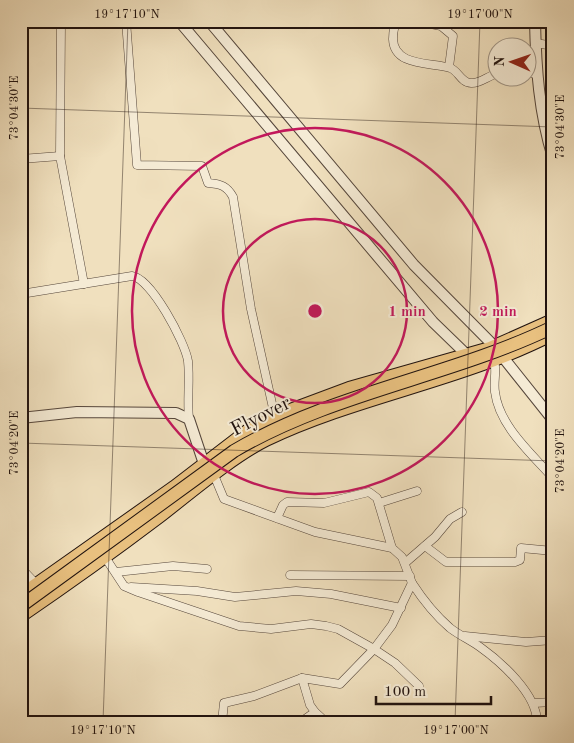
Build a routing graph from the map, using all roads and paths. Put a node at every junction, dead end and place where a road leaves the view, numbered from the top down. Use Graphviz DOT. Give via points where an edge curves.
graph roads {
  1 [pos="61,21"];
  2 [pos="126,21"];
  3 [pos="179,21"];
  4 [pos="208,21"];
  5 [pos="398,21"];
  6 [pos="415,21"];
  7 [pos="535,21"];
  8 [pos="536,38"];
  9 [pos="536,43"];
  10 [pos="553,46"];
  11 [pos="449,67"];
  12 [pos="486,78"];
  13 [pos="535,88"];
  14 [pos="60,156"];
  15 [pos="553,158"];
  16 [pos="21,159"];
  17 [pos="84,284"];
  18 [pos="21,294"];
  19 [pos="553,320"];
  20 [pos="553,327"];
  21 [pos="553,334"];
  22 [pos="492,347"];
  23 [pos="466,354"];
  24 [pos="498,359"];
  25 [pos="275,416"];
  26 [pos="21,418"];
  27 [pos="189,419"];
  28 [pos="553,420"];
  29 [pos="204,464"];
  30 [pos="214,475"];
  31 [pos="553,478"];
  32 [pos="417,491"];
  33 [pos="379,504"];
  34 [pos="462,512"];
  35 [pos="277,518"];
  36 [pos="95,543"];
  37 [pos="425,546"];
  38 [pos="392,548"];
  39 [pos="553,551"];
  40 [pos="106,557"];
  41 [pos="404,562"];
  42 [pos="21,568"];
  43 [pos="207,570"];
  44 [pos="116,572"];
  45 [pos="290,575"];
  46 [pos="411,580"];
  47 [pos="37,584"];
  48 [pos="124,586"];
  49 [pos="21,595"];
  50 [pos="49,597"];
  51 [pos="21,606"];
  52 [pos="401,608"];
  53 [pos="21,616"];
  54 [pos="463,636"];
  55 [pos="553,640"];
  56 [pos="374,649"];
  57 [pos="302,678"];
  58 [pos="418,686"];
  59 [pos="553,702"];
  60 [pos="534,703"];
  61 [pos="315,712"];
  62 [pos="222,722"];
  63 [pos="301,722"];
  64 [pos="326,722"];
  65 [pos="537,722"];
  1 -- 14 [label="street"];
  2 -- 25 [label="street" via="137,165 202,166 208,183 229,189"];
  3 -- 23 [label="street" via="433,322"];
  4 -- 22 [label="street" via="414,265"];
  5 -- 11 [label="street" via="392,37 397,52 423,64"];
  6 -- 11 [label="street" via="441,26 453,36"];
  7 -- 8 [label="street"];
  9 -- 10 [label="street"];
  11 -- 12 [label="street" via="472,84"];
  13 -- 15 [label="street"];
  14 -- 16 [label="street"];
  14 -- 17 [label="street"];
  17 -- 18 [label="street"];
  17 -- 27 [label="street" via="132,276 144,281 167,313 188,360"];
  19 -- 22 [label="main road"];
  20 -- 51 [label="main road, Flyover, bridge" via="518,344 346,399 268,431 234,451"];
  21 -- 24 [label="main road"];
  22 -- 23 [label="main road"];
  22 -- 24 [label="street"];
  23 -- 25 [label="main road" via="349,388"];
  24 -- 28 [label="street"];
  24 -- 30 [label="main road" via="266,440"];
  24 -- 31 [label="street" via="495,392 502,415"];
  25 -- 29 [label="main road" via="247,431"];
  26 -- 27 [label="street" via="77,412 165,412"];
  27 -- 29 [label="street"];
  29 -- 30 [label="street"];
  29 -- 36 [label="main road"];
  30 -- 35 [label="street" via="224,499"];
  30 -- 40 [label="main road"];
  32 -- 33 [label="street"];
  33 -- 35 [label="street" via="369,492 324,502 287,502"];
  33 -- 38 [label="street"];
  34 -- 37 [label="street"];
  35 -- 38 [label="street" via="315,532"];
  36 -- 40 [label="street"];
  36 -- 47 [label="main road"];
  37 -- 39 [label="street" via="446,562 515,562 520,560 521,548"];
  37 -- 41 [label="street"];
  38 -- 41 [label="street"];
  40 -- 44 [label="street"];
  40 -- 50 [label="main road"];
  41 -- 46 [label="street"];
  42 -- 47 [label="street"];
  43 -- 44 [label="street" via="173,566"];
  44 -- 48 [label="street"];
  45 -- 46 [label="street"];
  46 -- 52 [label="street"];
  46 -- 54 [label="street" via="433,611"];
  47 -- 49 [label="main road"];
  47 -- 50 [label="street"];
  48 -- 52 [label="street" via="235,597 296,591 331,594"];
  48 -- 56 [label="street" via="239,626 271,629 311,624 326,626"];
  50 -- 53 [label="main road"];
  52 -- 56 [label="street"];
  54 -- 55 [label="street" via="526,642"];
  54 -- 60 [label="street" via="501,666"];
  56 -- 57 [label="street" via="340,684"];
  56 -- 58 [label="street" via="396,663"];
  57 -- 61 [label="street"];
  57 -- 62 [label="street" via="254,696 224,702"];
  59 -- 60 [label="street"];
  60 -- 65 [label="street"];
  61 -- 63 [label="street"];
  61 -- 64 [label="street"];
}
